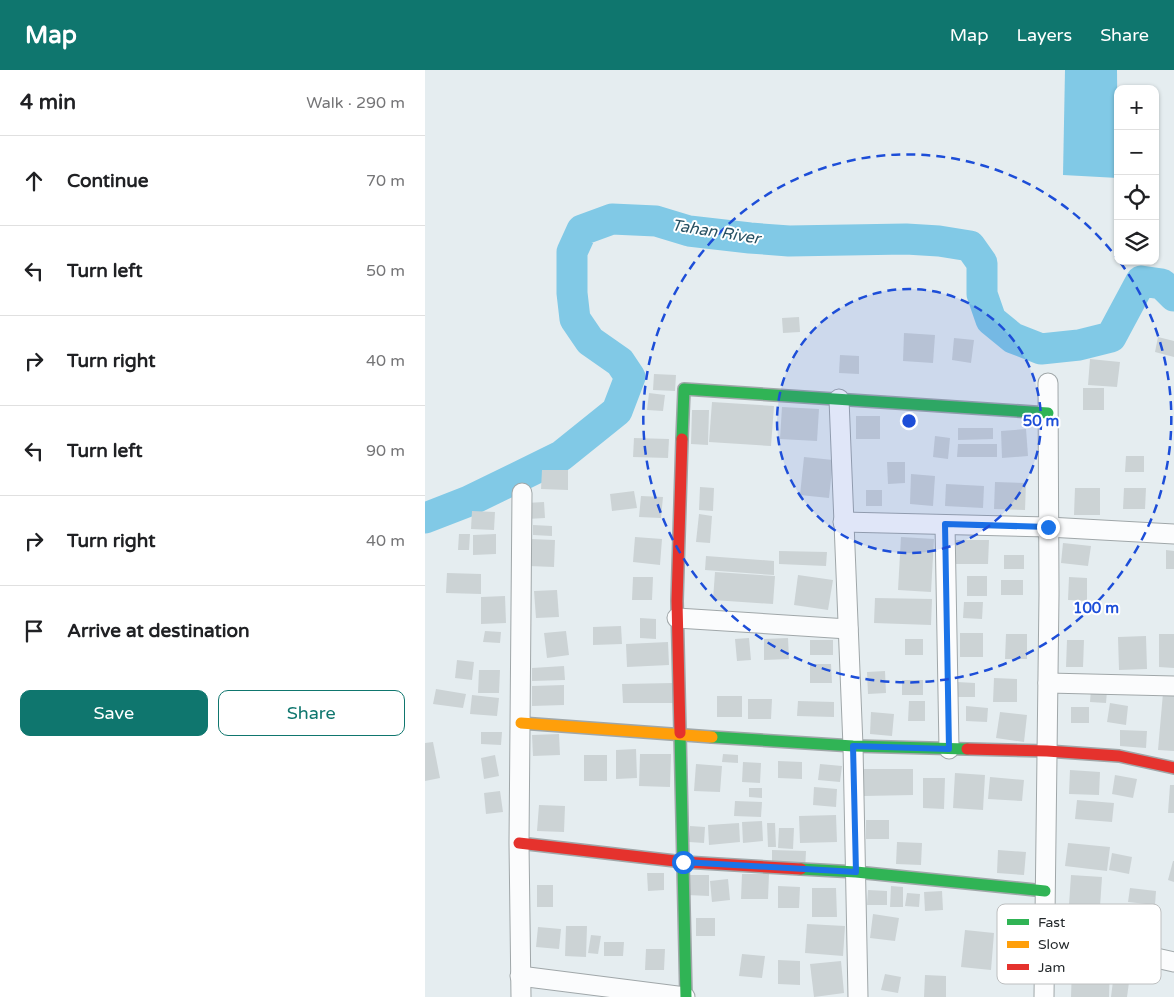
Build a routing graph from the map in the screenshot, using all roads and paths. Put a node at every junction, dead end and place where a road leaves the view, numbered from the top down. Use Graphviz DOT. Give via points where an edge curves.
graph roads {
  1 [pos="1048,382"];
  2 [pos="839,400"];
  3 [pos="1048,413"];
  4 [pos="522,493"];
  5 [pos="843,522"];
  6 [pos="945,524"];
  7 [pos="1048,527"];
  8 [pos="1174,534"];
  9 [pos="677,618"];
  10 [pos="848,629"];
  11 [pos="1047,683"];
  12 [pos="1174,686"];
  13 [pos="521,723"];
  14 [pos="681,735"];
  15 [pos="853,746"];
  16 [pos="949,749"];
  17 [pos="1047,751"];
  18 [pos="1174,768"];
  19 [pos="519,843"];
  20 [pos="683,862"];
  21 [pos="856,872"];
  22 [pos="1045,891"];
  23 [pos="1045,904"];
  24 [pos="1161,959"];
  25 [pos="1174,962"];
  26 [pos="520,976"];
  27 [pos="1044,984"];
  28 [pos="521,997"];
  29 [pos="686,997"];
  30 [pos="858,997"];
  31 [pos="1044,997"];
  1 -- 3 [label="street"];
  2 -- 3 [label="street"];
  2 -- 5 [label="street"];
  2 -- 9 [label="street" via="684,389"];
  3 -- 7 [label="street"];
  4 -- 13 [label="street"];
  5 -- 6 [label="street"];
  5 -- 10 [label="street"];
  6 -- 7 [label="street"];
  6 -- 16 [label="street"];
  7 -- 8 [label="street"];
  7 -- 11 [label="street"];
  9 -- 10 [label="street"];
  9 -- 14 [label="street"];
  10 -- 15 [label="street"];
  11 -- 12 [label="street"];
  11 -- 17 [label="street"];
  13 -- 14 [label="street"];
  13 -- 19 [label="street"];
  14 -- 15 [label="street"];
  14 -- 20 [label="street"];
  15 -- 16 [label="street"];
  15 -- 21 [label="street"];
  16 -- 17 [label="street"];
  17 -- 18 [label="street" via="1119,756"];
  17 -- 22 [label="street"];
  19 -- 20 [label="street"];
  19 -- 26 [label="street"];
  20 -- 21 [label="street"];
  20 -- 29 [label="street"];
  21 -- 22 [label="street"];
  21 -- 30 [label="street"];
  22 -- 23 [label="street"];
  24 -- 25 [label="street"];
  26 -- 28 [label="street"];
  26 -- 29 [label="street"];
  27 -- 31 [label="street"];
}
